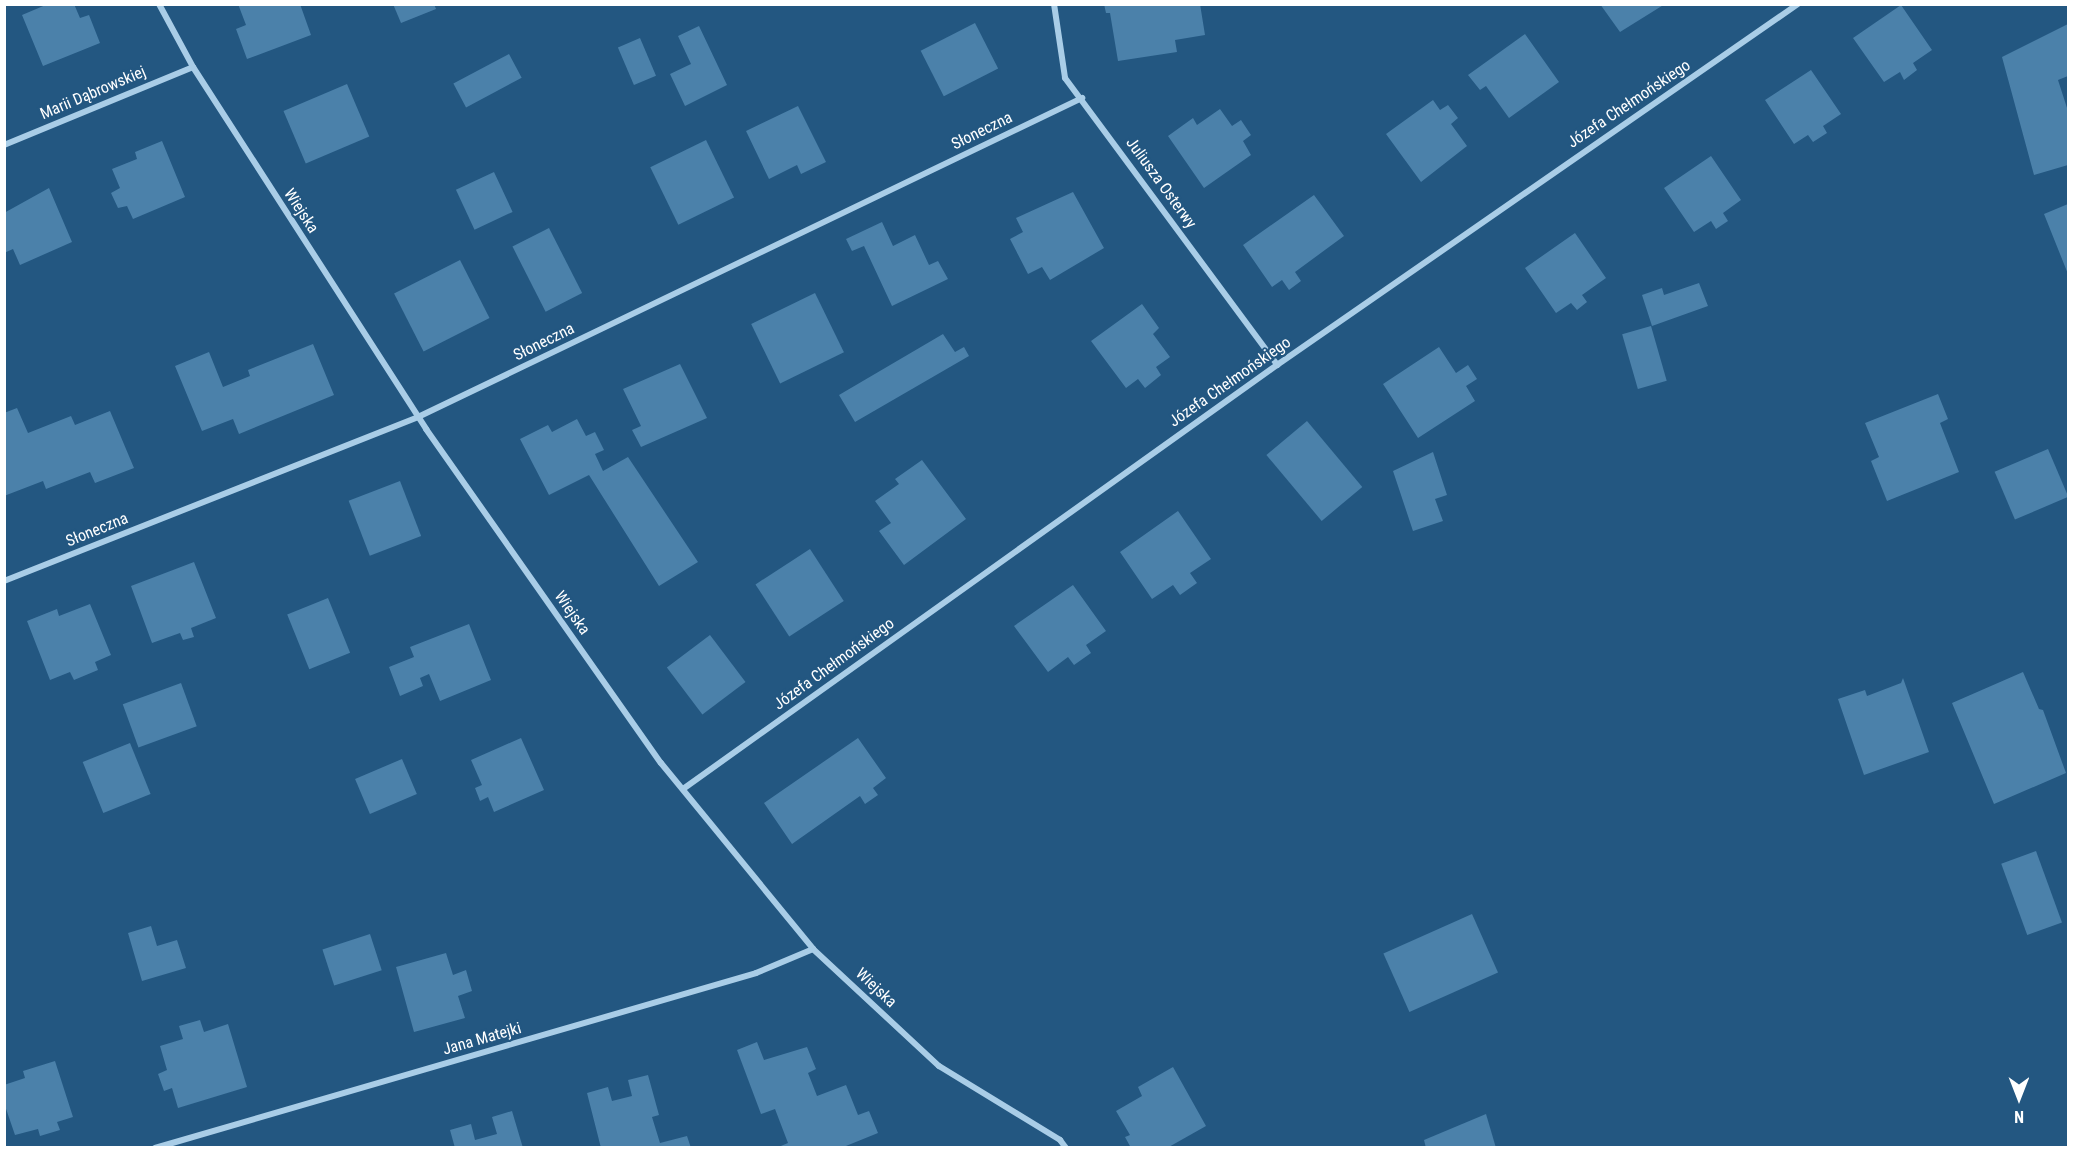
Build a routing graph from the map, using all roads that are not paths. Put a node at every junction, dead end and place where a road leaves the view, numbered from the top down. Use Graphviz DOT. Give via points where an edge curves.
graph roads {
  1 [pos="159,4"];
  2 [pos="1054,4"];
  3 [pos="1798,4"];
  4 [pos="193,67"];
  5 [pos="1082,98"];
  6 [pos="4,145"];
  7 [pos="1277,364"];
  8 [pos="418,417"];
  9 [pos="4,581"];
  10 [pos="682,789"];
  11 [pos="813,949"];
  12 [pos="155,1148"];
  13 [pos="1066,1148"];
  1 -- 4 [label="street, Wiejska"];
  2 -- 5 [label="street, Juliusza Osterwy" via="1065,78"];
  3 -- 7 [label="street, Józefa Chełmońskiego"];
  4 -- 6 [label="street, Marii Dąbrowskiej"];
  4 -- 8 [label="street, Wiejska"];
  5 -- 7 [label="street, Juliusza Osterwy"];
  5 -- 8 [label="street, Słoneczna"];
  7 -- 10 [label="street, Józefa Chełmońskiego"];
  8 -- 9 [label="street, Słoneczna"];
  8 -- 10 [label="street, Wiejska"];
  10 -- 11 [label="street, Wiejska"];
  11 -- 12 [label="street, Jana Matejki" via="756,973"];
  11 -- 13 [label="street, Wiejska" via="939,1066 1060,1140"];
}
